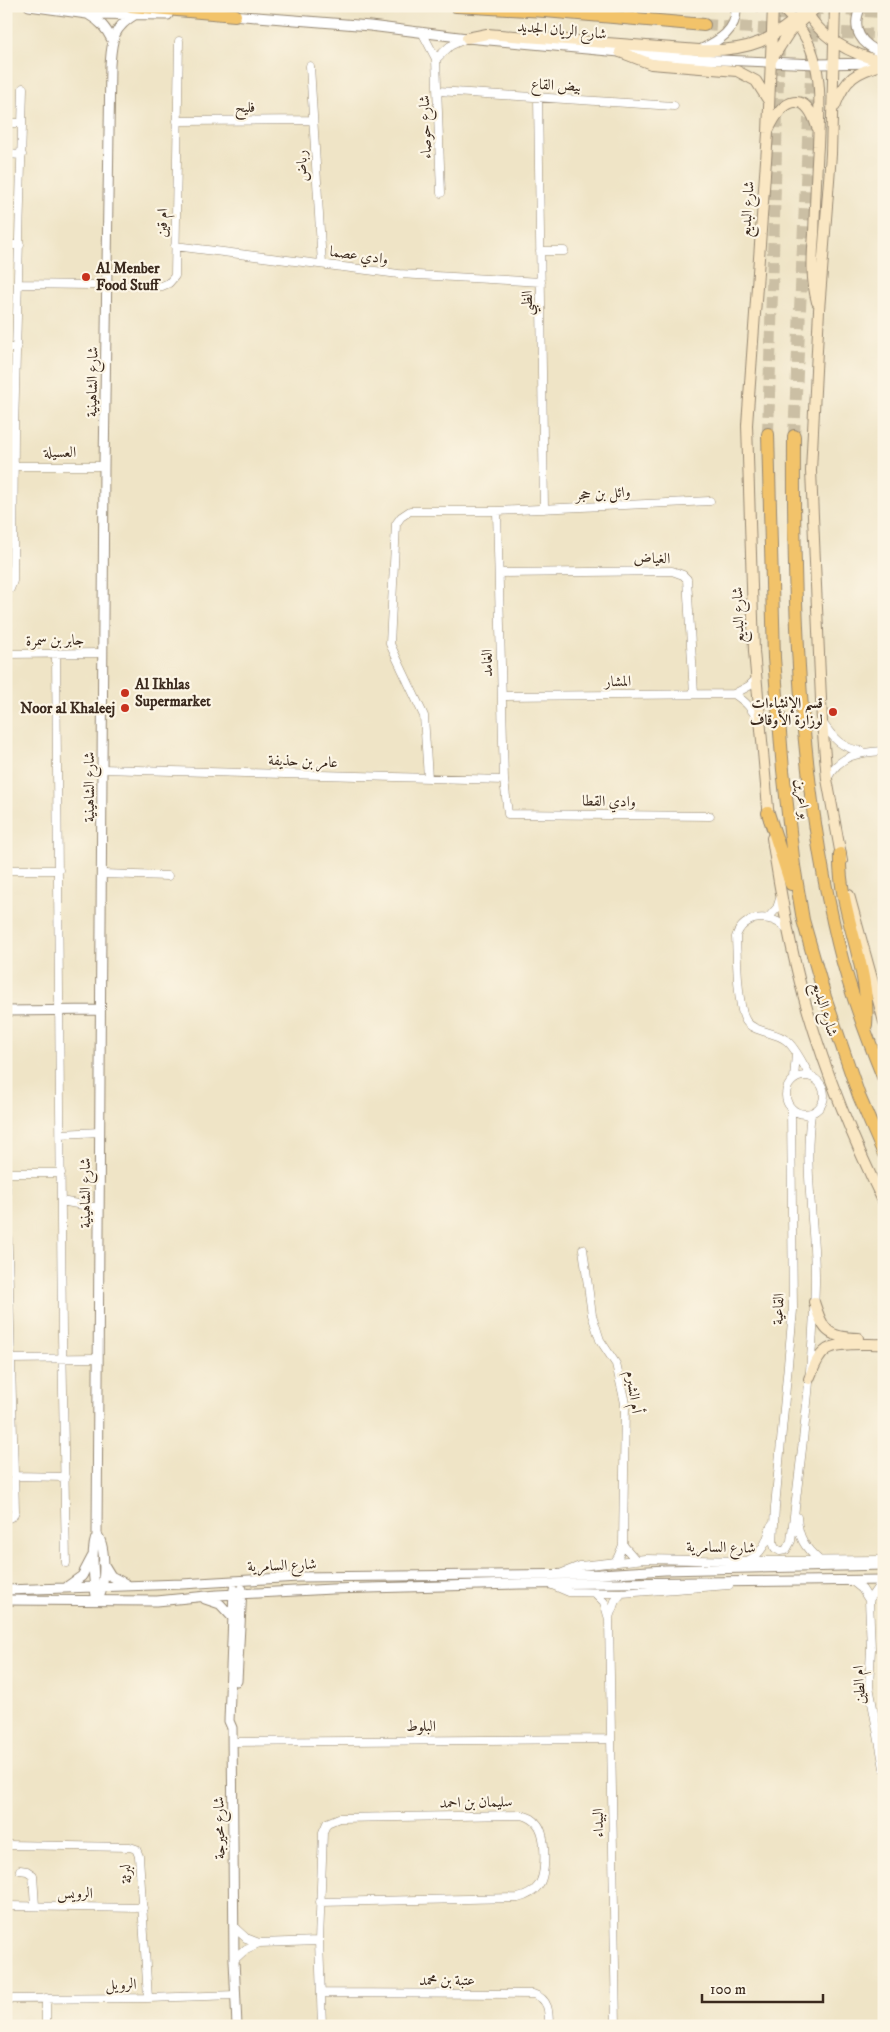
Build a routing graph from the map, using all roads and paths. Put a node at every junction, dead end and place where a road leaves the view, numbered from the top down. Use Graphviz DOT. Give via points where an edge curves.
graph roads {
  1 [pos="28,6"];
  2 [pos="456,6"];
  3 [pos="736,6"];
  4 [pos="773,6"];
  5 [pos="778,6"];
  6 [pos="818,6"];
  7 [pos="835,6"];
  8 [pos="861,6"];
  9 [pos="806,9"];
  10 [pos="133,10"];
  11 [pos="87,14"];
  12 [pos="235,15"];
  13 [pos="795,23"];
  14 [pos="704,25"];
  15 [pos="422,32"];
  16 [pos="772,37"];
  17 [pos="467,38"];
  18 [pos="112,40"];
  19 [pos="178,41"];
  20 [pos="834,42"];
  21 [pos="699,50"];
  22 [pos="620,52"];
  23 [pos="884,54"];
  24 [pos="436,59"];
  25 [pos="771,62"];
  26 [pos="884,63"];
  27 [pos="816,64"];
  28 [pos="834,64"];
  29 [pos="310,66"];
  30 [pos="23,88"];
  31 [pos="438,91"];
  32 [pos="538,97"];
  33 [pos="768,100"];
  34 [pos="674,106"];
  35 [pos="831,116"];
  36 [pos="313,120"];
  37 [pos="177,121"];
  38 [pos="6,123"];
  39 [pos="22,123"];
  40 [pos="819,130"];
  41 [pos="768,133"];
  42 [pos="6,154"];
  43 [pos="22,154"];
  44 [pos="441,193"];
  45 [pos="20,245"];
  46 [pos="6,246"];
  47 [pos="175,246"];
  48 [pos="540,251"];
  49 [pos="564,251"];
  50 [pos="322,264"];
  51 [pos="541,282"];
  52 [pos="19,284"];
  53 [pos="106,287"];
  54 [pos="819,310"];
  55 [pos="6,348"];
  56 [pos="17,348"];
  57 [pos="10,429"];
  58 [pos="768,434"];
  59 [pos="794,436"];
  60 [pos="15,466"];
  61 [pos="104,466"];
  62 [pos="710,501"];
  63 [pos="544,509"];
  64 [pos="497,511"];
  65 [pos="10,513"];
  66 [pos="499,573"];
  67 [pos="6,590"];
  68 [pos="56,653"];
  69 [pos="103,653"];
  70 [pos="6,654"];
  71 [pos="756,679"];
  72 [pos="694,694"];
  73 [pos="734,694"];
  74 [pos="502,696"];
  75 [pos="822,722"];
  76 [pos="759,724"];
  77 [pos="884,751"];
  78 [pos="865,752"];
  79 [pos="102,769"];
  80 [pos="428,778"];
  81 [pos="827,779"];
  82 [pos="504,780"];
  83 [pos="768,813"];
  84 [pos="508,814"];
  85 [pos="710,816"];
  86 [pos="840,854"];
  87 [pos="6,870"];
  88 [pos="59,870"];
  89 [pos="102,874"];
  90 [pos="168,876"];
  91 [pos="781,896"];
  92 [pos="768,918"];
  93 [pos="803,920"];
  94 [pos="789,930"];
  95 [pos="100,1010"];
  96 [pos="6,1011"];
  97 [pos="59,1011"];
  98 [pos="884,1022"];
  99 [pos="866,1033"];
  100 [pos="796,1054"];
  101 [pos="811,1077"];
  102 [pos="794,1079"];
  103 [pos="884,1079"];
  104 [pos="791,1110"];
  105 [pos="811,1114"];
  106 [pos="100,1132"];
  107 [pos="61,1134"];
  108 [pos="884,1154"];
  109 [pos="6,1173"];
  110 [pos="61,1173"];
  111 [pos="6,1178"];
  112 [pos="61,1201"];
  113 [pos="884,1203"];
  114 [pos="99,1208"];
  115 [pos="583,1250"];
  116 [pos="8,1289"];
  117 [pos="814,1302"];
  118 [pos="884,1338"];
  119 [pos="884,1344"];
  120 [pos="97,1358"];
  121 [pos="9,1359"];
  122 [pos="62,1359"];
  123 [pos="809,1379"];
  124 [pos="15,1476"];
  125 [pos="65,1477"];
  126 [pos="796,1496"];
  127 [pos="775,1507"];
  128 [pos="6,1519"];
  129 [pos="97,1536"];
  130 [pos="623,1545"];
  131 [pos="94,1552"];
  132 [pos="636,1560"];
  133 [pos="820,1560"];
  134 [pos="884,1560"];
  135 [pos="746,1561"];
  136 [pos="103,1562"];
  137 [pos="66,1563"];
  138 [pos="614,1563"];
  139 [pos="884,1565"];
  140 [pos="450,1574"];
  141 [pos="560,1574"];
  142 [pos="883,1580"];
  143 [pos="238,1581"];
  144 [pos="852,1581"];
  145 [pos="740,1582"];
  146 [pos="550,1584"];
  147 [pos="99,1586"];
  148 [pos="131,1586"];
  149 [pos="450,1586"];
  150 [pos="66,1587"];
  151 [pos="6,1590"];
  152 [pos="266,1592"];
  153 [pos="595,1593"];
  154 [pos="622,1593"];
  155 [pos="238,1594"];
  156 [pos="6,1600"];
  157 [pos="96,1600"];
  158 [pos="182,1600"];
  159 [pos="869,1600"];
  160 [pos="241,1612"];
  161 [pos="233,1618"];
  162 [pos="609,1619"];
  163 [pos="232,1728"];
  164 [pos="611,1739"];
  165 [pos="232,1742"];
  166 [pos="884,1768"];
  167 [pos="6,1845"];
  168 [pos="20,1870"];
  169 [pos="320,1902"];
  170 [pos="6,1906"];
  171 [pos="35,1906"];
  172 [pos="143,1908"];
  173 [pos="235,1928"];
  174 [pos="319,1941"];
  175 [pos="259,1943"];
  176 [pos="234,1960"];
  177 [pos="322,1993"];
  178 [pos="236,1995"];
  179 [pos="46,1998"];
  180 [pos="148,1998"];
  181 [pos="6,1999"];
  182 [pos="46,2026"];
  183 [pos="237,2026"];
  184 [pos="322,2026"];
  185 [pos="549,2026"];
  186 [pos="616,2026"];
  1 -- 11 [label="street"];
  2 -- 14 [label="highway, شارع الريان الجديد"];
  3 -- 21 [label="street" via="735,18 728,32"];
  4 -- 16 [label="main road, شارع البديع"];
  5 -- 13 [label="main road"];
  6 -- 9 [label="main road"];
  7 -- 20 [label="main road"];
  8 -- 23 [label="street" via="856,23 858,32 868,47"];
  9 -- 13 [label="main road"];
  9 -- 20 [label="main road"];
  10 -- 11 [label="street"];
  10 -- 12 [label="highway"];
  10 -- 18 [label="street"];
  11 -- 18 [label="street" via="98,20"];
  12 -- 15 [label="street, شارع الريان الجديد"];
  13 -- 16 [label="main road"];
  13 -- 25 [label="main road"];
  13 -- 27 [label="main road" via="810,46"];
  15 -- 17 [label="street, شارع الريان الجديد"];
  15 -- 24 [label="street, شارع حوصاء"];
  16 -- 21 [label="main road" via="743,48"];
  16 -- 25 [label="main road, شارع البديع"];
  17 -- 21 [label="main road" via="487,34"];
  17 -- 22 [label="street, شارع الريان الجديد"];
  17 -- 24 [label="street" via="450,46"];
  18 -- 53 [label="street, شارع الشاهينية"];
  19 -- 37 [label="street, ام قين"];
  20 -- 26 [label="main road"];
  20 -- 28 [label="main road"];
  22 -- 25 [label="street, شارع الريان الجديد"];
  22 -- 33 [label="main road" via="651,64 737,71 756,80"];
  24 -- 31 [label="street, شارع حوصاء"];
  25 -- 27 [label="street, شارع الريان الجديد"];
  25 -- 33 [label="main road, شارع البديع"];
  26 -- 28 [label="street, شارع الريان الجديد"];
  26 -- 35 [label="main road" via="858,73 846,83"];
  27 -- 28 [label="street, شارع الريان الجديد"];
  27 -- 40 [label="main road" via="821,93"];
  28 -- 35 [label="main road"];
  29 -- 36 [label="street, رباض"];
  30 -- 39 [label="street"];
  31 -- 32 [label="street, بيض القاع"];
  31 -- 44 [label="street, شارع حوصاء"];
  32 -- 34 [label="street, بيض القاع"];
  32 -- 48 [label="street, الظبي"];
  33 -- 41 [label="main road, شارع البديع"];
  35 -- 54 [label="main road"];
  36 -- 37 [label="street, فليح"];
  36 -- 50 [label="street, رباض"];
  37 -- 47 [label="street, ام قين"];
  38 -- 39 [label="street"];
  39 -- 43 [label="street"];
  40 -- 41 [label="main road" via="807,107 793,102 778,111"];
  40 -- 54 [label="main road" via="812,269"];
  41 -- 71 [label="main road, شارع البديع" via="747,425"];
  42 -- 43 [label="street"];
  43 -- 45 [label="street"];
  45 -- 46 [label="street"];
  45 -- 52 [label="street"];
  47 -- 50 [label="street, وادي عصما"];
  47 -- 53 [label="street, ام قين" via="175,276 169,283 162,286"];
  48 -- 49 [label="street"];
  48 -- 51 [label="street, الظبي"];
  50 -- 51 [label="street, وادي عصما" via="399,274"];
  51 -- 63 [label="street, الظبي"];
  52 -- 53 [label="street, ام قين"];
  52 -- 56 [label="street"];
  53 -- 61 [label="street, شارع الشاهينية"];
  54 -- 75 [label="main road" via="811,471"];
  55 -- 56 [label="street"];
  56 -- 57 [label="street"];
  57 -- 60 [label="street"];
  58 -- 93 [label="highway, بو اعرين" via="774,658 782,770"];
  59 -- 99 [label="highway, بو اعرين" via="798,655 805,753 814,821 836,935"];
  60 -- 61 [label="street, العسيلة"];
  60 -- 65 [label="street"];
  61 -- 69 [label="street, شارع الشاهينية"];
  62 -- 63 [label="street, وائل بن حجر"];
  63 -- 64 [label="street, وائل بن حجر"];
  64 -- 66 [label="street, الغامد"];
  64 -- 80 [label="street, وائل بن حجر" via="410,511 396,524 390,644 424,716"];
  65 -- 67 [label="street" via="13,581 10,589"];
  66 -- 72 [label="street, الغياض" via="672,571 683,575 687,579"];
  66 -- 74 [label="street, الغامد"];
  68 -- 69 [label="street, جابر بن سمرة"];
  68 -- 70 [label="street, جابر بن سمرة"];
  68 -- 88 [label="street, شارع الشاهينية"];
  69 -- 79 [label="street, شارع الشاهينية"];
  71 -- 73 [label="street"];
  71 -- 76 [label="main road, شارع البديع"];
  72 -- 73 [label="street, المشار"];
  72 -- 74 [label="street, المشار"];
  73 -- 76 [label="street" via="746,702"];
  74 -- 82 [label="street, الغامد"];
  75 -- 78 [label="street" via="835,741 849,749"];
  75 -- 81 [label="main road"];
  76 -- 83 [label="main road, شارع البديع"];
  77 -- 78 [label="street"];
  78 -- 81 [label="street" via="851,755 838,763"];
  79 -- 80 [label="street, عامر بن حذيفة"];
  79 -- 89 [label="street, شارع الشاهينية"];
  80 -- 82 [label="street, عامر بن حذيفة"];
  81 -- 86 [label="main road"];
  82 -- 84 [label="street, الغامد"];
  83 -- 91 [label="main road, شارع البديع"];
  83 -- 93 [label="highway"];
  84 -- 85 [label="street, وادي القطا"];
  86 -- 98 [label="main road"];
  86 -- 99 [label="highway" via="842,882 866,995"];
  87 -- 88 [label="street"];
  88 -- 97 [label="street, شارع الشاهينية"];
  89 -- 90 [label="street"];
  89 -- 95 [label="street, شارع الشاهينية"];
  91 -- 92 [label="street" via="777,908"];
  91 -- 94 [label="main road, شارع البديع"];
  92 -- 94 [label="street"];
  92 -- 100 [label="street" via="747,922 736,937 741,1009 751,1026 780,1036 789,1042"];
  93 -- 108 [label="highway, بو اعرين" via="846,1061"];
  94 -- 113 [label="main road, شارع البديع" via="804,998 833,1086"];
  95 -- 97 [label="street"];
  95 -- 106 [label="street, شارع الشاهينية"];
  96 -- 97 [label="street"];
  97 -- 107 [label="street, شارع الشاهينية"];
  99 -- 103 [label="highway, بو اعرين"];
  100 -- 101 [label="street"];
  100 -- 102 [label="street"];
  101 -- 102 [label="street"];
  101 -- 105 [label="street" via="818,1081 824,1095 823,1103"];
  102 -- 104 [label="street" via="785,1094"];
  104 -- 105 [label="street"];
  104 -- 127 [label="street, القاعية" via="793,1310"];
  105 -- 117 [label="street, القاعية" via="808,1144"];
  106 -- 107 [label="street"];
  106 -- 114 [label="street, شارع الشاهينية"];
  107 -- 110 [label="street, شارع الشاهينية"];
  109 -- 110 [label="street"];
  110 -- 112 [label="street, شارع الشاهينية"];
  111 -- 116 [label="street"];
  112 -- 114 [label="street"];
  112 -- 122 [label="street, شارع الشاهينية"];
  114 -- 120 [label="street, شارع الشاهينية"];
  115 -- 130 [label="street, أم الشبرم" via="592,1315 600,1340 616,1364 625,1403"];
  116 -- 121 [label="street"];
  117 -- 118 [label="main road" via="822,1324 834,1335"];
  117 -- 123 [label="street, القاعية"];
  119 -- 123 [label="main road" via="830,1347 820,1357"];
  120 -- 122 [label="street"];
  120 -- 129 [label="street, شارع الشاهينية"];
  121 -- 122 [label="street"];
  121 -- 124 [label="street"];
  122 -- 125 [label="street, شارع الشاهينية"];
  123 -- 126 [label="street, القاعية"];
  124 -- 125 [label="street"];
  124 -- 128 [label="street" via="15,1511"];
  125 -- 137 [label="street, شارع الشاهينية"];
  126 -- 127 [label="street, القاعية" via="790,1545 784,1551 777,1550 774,1545"];
  126 -- 133 [label="street, القاعية" via="800,1538"];
  127 -- 135 [label="street, القاعية" via="767,1541 758,1554"];
  129 -- 131 [label="street, شارع الشاهينية"];
  129 -- 136 [label="street, شارع الشاهينية"];
  130 -- 132 [label="street"];
  130 -- 138 [label="street, أم الشبرم"];
  131 -- 147 [label="street, شارع الشاهينية"];
  131 -- 150 [label="street" via="82,1576"];
  132 -- 135 [label="street, شارع السامرية"];
  132 -- 138 [label="street, شارع السامرية"];
  133 -- 134 [label="street, شارع السامرية"];
  133 -- 135 [label="street, شارع السامرية"];
  136 -- 147 [label="street, شارع الشاهينية"];
  136 -- 148 [label="street" via="114,1579"];
  138 -- 141 [label="street, شارع السامرية" via="572,1568"];
  139 -- 141 [label="street, شارع السامرية"];
  140 -- 141 [label="street, شارع السامرية"];
  140 -- 143 [label="street, شارع السامرية"];
  140 -- 149 [label="street"];
  142 -- 144 [label="street, شارع السامرية"];
  142 -- 159 [label="street"];
  143 -- 148 [label="street, شارع السامرية"];
  143 -- 155 [label="street, شارع محيرجة"];
  144 -- 145 [label="street, شارع السامرية"];
  144 -- 159 [label="street"];
  145 -- 146 [label="street, شارع السامرية"];
  145 -- 154 [label="street, شارع السامرية" via="707,1588"];
  146 -- 149 [label="street, شارع السامرية"];
  146 -- 153 [label="street, شارع السامرية" via="568,1592"];
  147 -- 148 [label="street, شارع السامرية"];
  147 -- 150 [label="street, شارع السامرية"];
  147 -- 157 [label="street, شارع الشاهينية" via="101,1594"];
  149 -- 152 [label="street, شارع السامرية"];
  150 -- 151 [label="street, شارع السامرية"];
  152 -- 155 [label="street, شارع السامرية"];
  152 -- 160 [label="street" via="249,1602"];
  153 -- 154 [label="street, شارع السامرية"];
  153 -- 162 [label="street, البيداء" via="606,1605"];
  154 -- 162 [label="street, البيداء" via="612,1606"];
  155 -- 158 [label="street, شارع السامرية"];
  155 -- 160 [label="street, شارع محيرجة"];
  155 -- 161 [label="street, شارع محيرجة"];
  156 -- 157 [label="street, شارع السامرية"];
  157 -- 158 [label="street, شارع السامرية"];
  158 -- 161 [label="street" via="207,1599 223,1606"];
  159 -- 166 [label="street, ام الطين" via="869,1686"];
  160 -- 163 [label="street, شارع محيرجة"];
  161 -- 163 [label="street, شارع محيرجة"];
  162 -- 164 [label="street, البيداء"];
  163 -- 165 [label="street, شارع محيرجة"];
  164 -- 165 [label="street, البلوط"];
  164 -- 186 [label="street, البيداء"];
  165 -- 173 [label="street, شارع محيرجة"];
  167 -- 172 [label="street, لبرثة" via="134,1847 139,1856"];
  168 -- 171 [label="street" via="33,1875"];
  169 -- 169 [label="street, سليمان بن احمد" via="526,1896 542,1879 542,1833 534,1820 522,1815 332,1820 323,1832"];
  169 -- 174 [label="street, سليمان بن احمد"];
  170 -- 171 [label="street, الرويس"];
  171 -- 172 [label="street, الرويس"];
  172 -- 180 [label="street, لبرثة"];
  173 -- 175 [label="street" via="246,1938"];
  173 -- 176 [label="street, شارع محيرجة"];
  174 -- 175 [label="street"];
  174 -- 177 [label="street, سليمان بن احمد"];
  175 -- 176 [label="street"];
  176 -- 178 [label="street, شارع محيرجة"];
  177 -- 184 [label="street, سليمان بن احمد"];
  177 -- 185 [label="street, عتبة بن محمد" via="533,1994 541,1997 548,2006"];
  178 -- 180 [label="street, الرويل"];
  178 -- 183 [label="street, شارع محيرجة"];
  179 -- 180 [label="street, الرويل"];
  179 -- 181 [label="street, الرويل"];
  179 -- 182 [label="street"];
}
